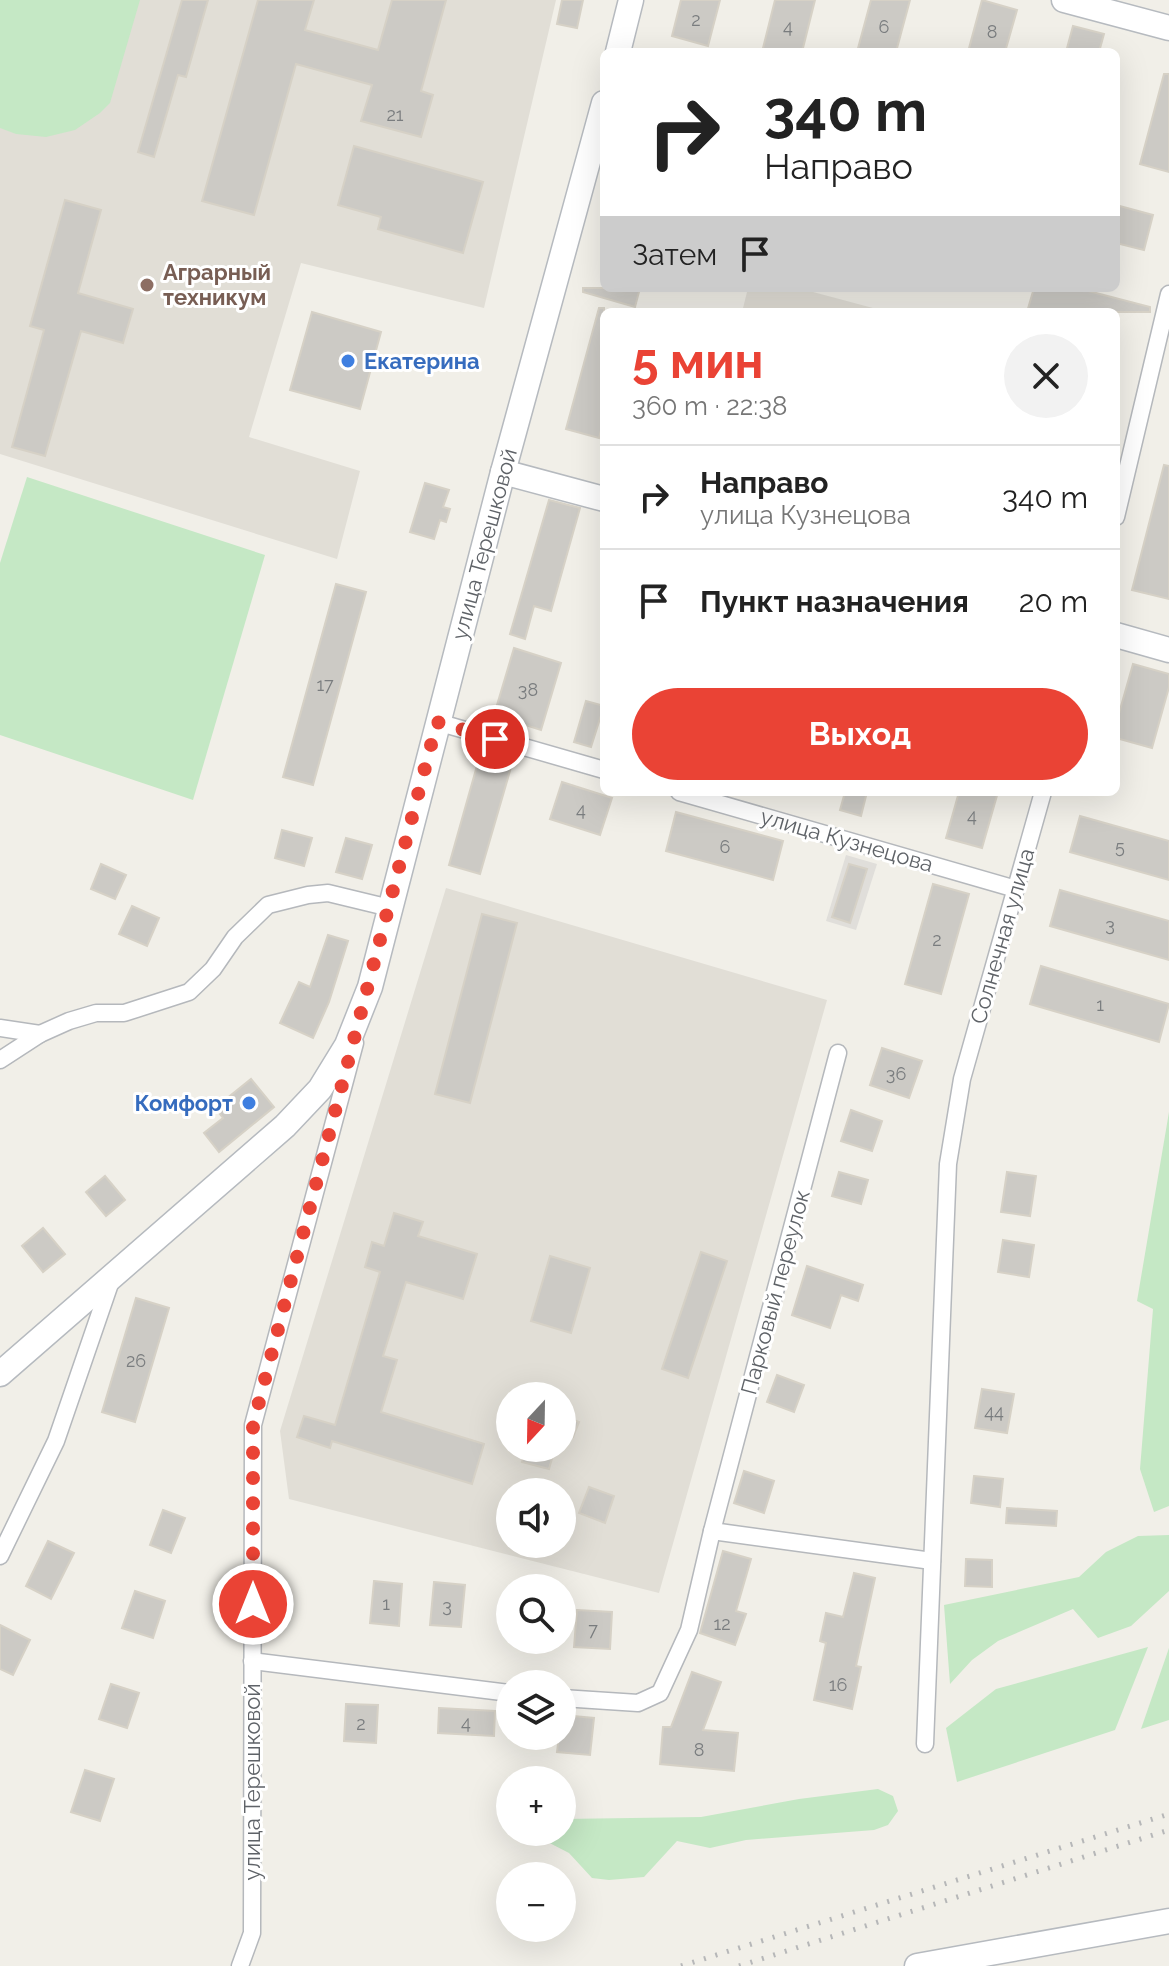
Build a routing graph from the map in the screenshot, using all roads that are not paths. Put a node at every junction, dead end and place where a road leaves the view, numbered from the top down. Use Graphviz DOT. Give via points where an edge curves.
graph roads {
  1 [pos="631,0"];
  2 [pos="1064,0"];
  3 [pos="1169,28"];
  4 [pos="619,48"];
  5 [pos="600,118"];
  6 [pos="1169,294"];
  7 [pos="503,472"];
  8 [pos="600,498"];
  9 [pos="1120,500"];
  10 [pos="1120,636"];
  11 [pos="1169,650"];
  12 [pos="437,722"];
  13 [pos="600,769"];
  14 [pos="693,796"];
  15 [pos="1042,796"];
  16 [pos="1016,889"];
  17 [pos="390,908"];
  18 [pos="370,987"];
  19 [pos="0,1028"];
  20 [pos="40,1034"];
  21 [pos="838,1053"];
  22 [pos="0,1060"];
  23 [pos="113,1276"];
  24 [pos="0,1374"];
  25 [pos="712,1531"];
  26 [pos="0,1556"];
  27 [pos="932,1561"];
  28 [pos="252,1661"];
  29 [pos="496,1691"];
  30 [pos="576,1699"];
  31 [pos="925,1744"];
  32 [pos="1169,1921"];
  33 [pos="240,1966"];
  34 [pos="917,1966"];
  1 -- 4 [label="main road"];
  2 -- 3 [label="main road"];
  5 -- 7 [label="main road, улица Терешковой"];
  6 -- 9 [label="street"];
  7 -- 8 [label="main road"];
  7 -- 12 [label="main road, улица Терешковой"];
  10 -- 11 [label="main road"];
  12 -- 13 [label="street"];
  12 -- 17 [label="main road, улица Терешковой"];
  14 -- 16 [label="street, улица Кузнецова"];
  15 -- 16 [label="street, Солнечная улица"];
  16 -- 27 [label="street, Солнечная улица" via="962,1079 948,1164"];
  17 -- 18 [label="main road, улица Терешковой"];
  17 -- 20 [label="street" via="328,893 268,905 189,992 124,1013 96,1013"];
  18 -- 23 [label="main road, улица Терешковой" via="347,1045 320,1089"];
  18 -- 28 [label="street, улица Терешковой" via="253,1425"];
  19 -- 20 [label="street"];
  20 -- 22 [label="street"];
  21 -- 25 [label="street, Парковый переулок"];
  23 -- 24 [label="main road, улица Терешковой"];
  23 -- 26 [label="street, улица Терешковой" via="56,1441"];
  25 -- 27 [label="street"];
  25 -- 30 [label="street, Парковый переулок" via="689,1630 660,1693 638,1703"];
  27 -- 31 [label="street"];
  28 -- 29 [label="street"];
  28 -- 33 [label="street, улица Терешковой" via="252,1933"];
  32 -- 34 [label="main road"];
}
